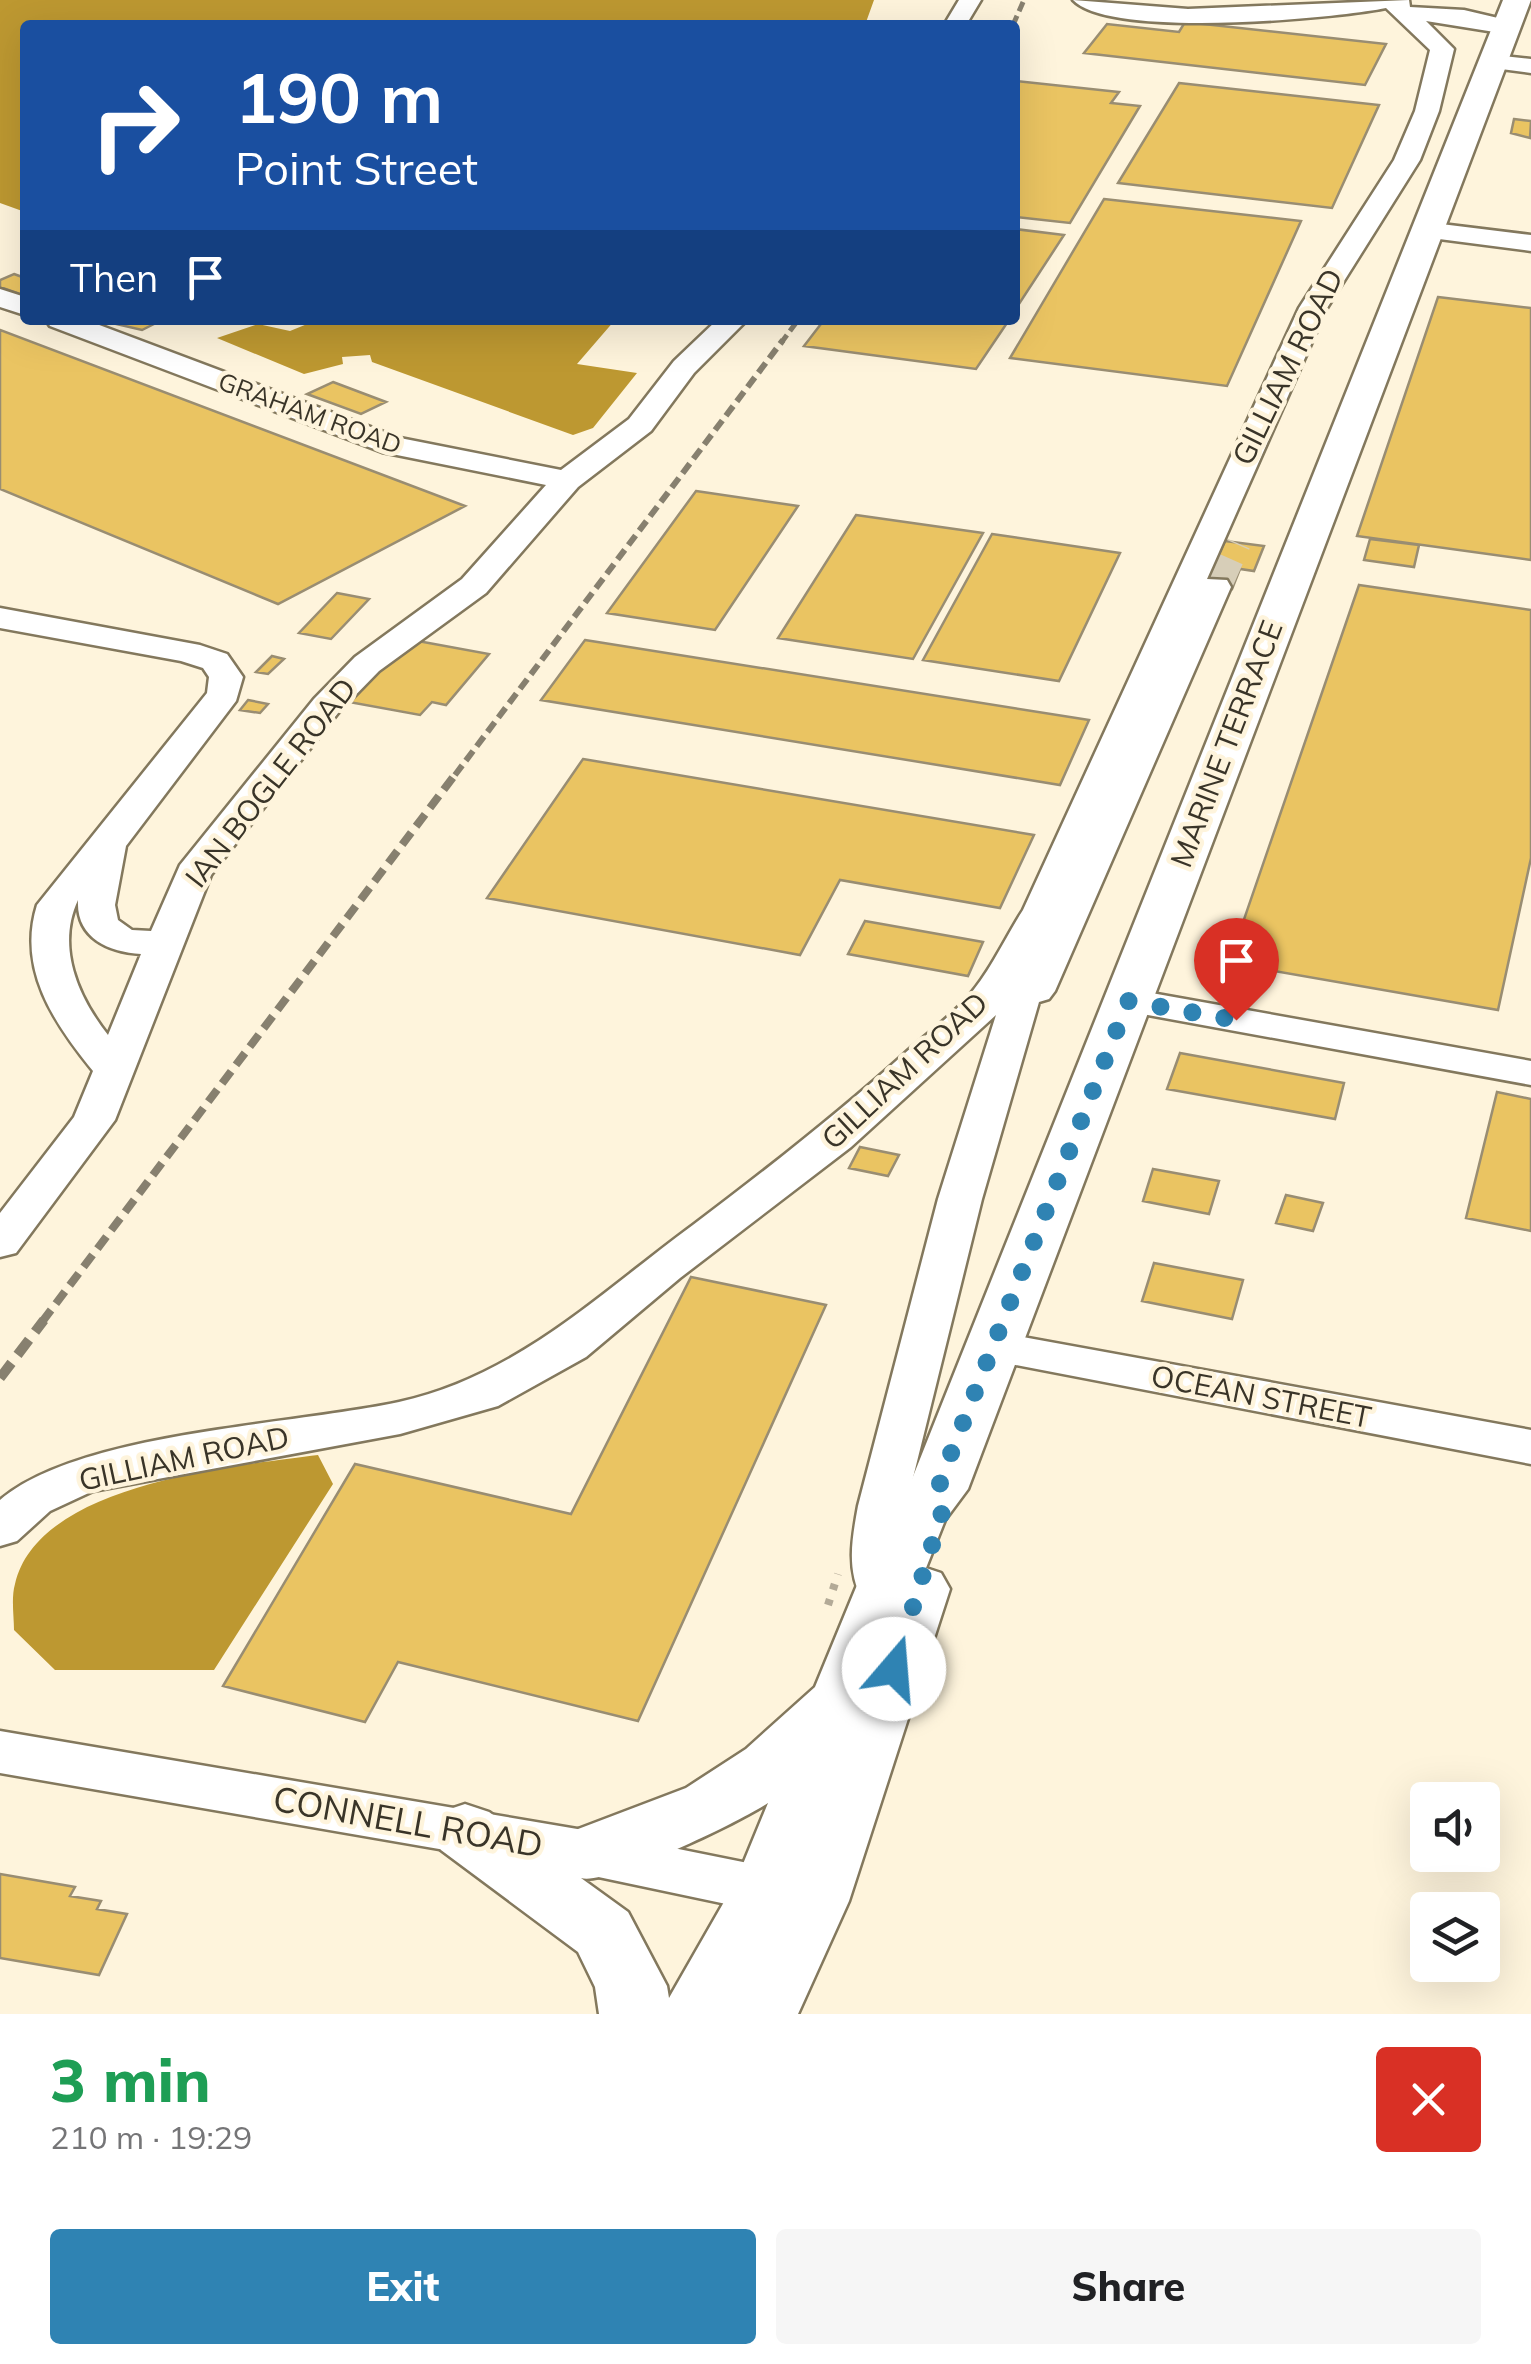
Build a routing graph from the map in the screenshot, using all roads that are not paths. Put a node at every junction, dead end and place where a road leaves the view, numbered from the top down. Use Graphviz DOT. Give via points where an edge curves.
graph roads {
  1 [pos="1084,0"];
  2 [pos="1398,4"];
  3 [pos="1359,5"];
  4 [pos="1512,39"];
  5 [pos="1425,230"];
  6 [pos="1531,243"];
  7 [pos="73,325"];
  8 [pos="727,325"];
  9 [pos="1277,393"];
  10 [pos="567,480"];
  11 [pos="1235,542"];
  12 [pos="1215,587"];
  13 [pos="2,620"];
  14 [pos="108,845"];
  15 [pos="1042,910"];
  16 [pos="162,943"];
  17 [pos="1128,1001"];
  18 [pos="1012,1034"];
  19 [pos="1528,1060"];
  20 [pos="114,1070"];
  21 [pos="0,1242"];
  22 [pos="990,1346"];
  23 [pos="1531,1447"];
  24 [pos="938,1489"];
  25 [pos="0,1528"];
  26 [pos="862,1581"];
  27 [pos="842,1699"];
  28 [pos="0,1752"];
  29 [pos="465,1832"];
  30 [pos="589,1853"];
  31 [pos="790,1895"];
  32 [pos="636,2014"];
  33 [pos="697,2014"];
  34 [pos="762,2014"];
  1 -- 3 [label="street" via="1128,13"];
  2 -- 3 [label="street"];
  2 -- 4 [label="street" via="1464,17"];
  2 -- 9 [label="street, GILLIAM ROAD" via="1442,49 1428,111 1406,160 1313,308"];
  4 -- 5 [label="main road, MARINE TERRACE"];
  5 -- 6 [label="street"];
  5 -- 17 [label="main road, MARINE TERRACE"];
  7 -- 10 [label="street, GRAHAM ROAD" via="393,446"];
  8 -- 10 [label="street, IAN BOGLE ROAD" via="640,425"];
  9 -- 11 [label="street" via="1267,464"];
  9 -- 15 [label="street, GILLIAM ROAD"];
  10 -- 16 [label="street, IAN BOGLE ROAD" via="474,586 367,664 326,706 193,873"];
  12 -- 18 [label="street" via="1052,959"];
  13 -- 14 [label="street" via="188,652 215,661 226,677 224,694"];
  14 -- 16 [label="street" via="96,905 100,925 122,941"];
  14 -- 20 [label="street" via="57,902 48,942 78,1028"];
  15 -- 18 [label="street"];
  15 -- 25 [label="street, GILLIAM ROAD" via="983,1005 909,1075 570,1346 480,1395 400,1418 80,1477 34,1500"];
  16 -- 20 [label="street, IAN BOGLE ROAD"];
  17 -- 19 [label="street"];
  17 -- 22 [label="main road, MARINE TERRACE"];
  18 -- 26 [label="street" via="960,1199 875,1552"];
  20 -- 21 [label="street, IAN BOGLE ROAD" via="94,1120"];
  22 -- 23 [label="street, OCEAN STREET"];
  22 -- 24 [label="main road, MARINE TERRACE"];
  24 -- 26 [label="main road, MARINE TERRACE"];
  24 -- 31 [label="main road, MARINE TERRACE" via="944,1506 934,1538"];
  26 -- 27 [label="main road, MARINE TERRACE"];
  27 -- 30 [label="main road" via="770,1767 710,1807"];
  27 -- 31 [label="main road, MARINE TERRACE"];
  28 -- 29 [label="street, CONNELL ROAD"];
  29 -- 30 [label="street, CONNELL ROAD"];
  29 -- 32 [label="main road" via="603,1932 631,1986"];
  30 -- 31 [label="street, CONNELL ROAD"];
  31 -- 33 [label="main road, MARINE TERRACE"];
  31 -- 34 [label="main road, MARINE TERRACE"];
}
